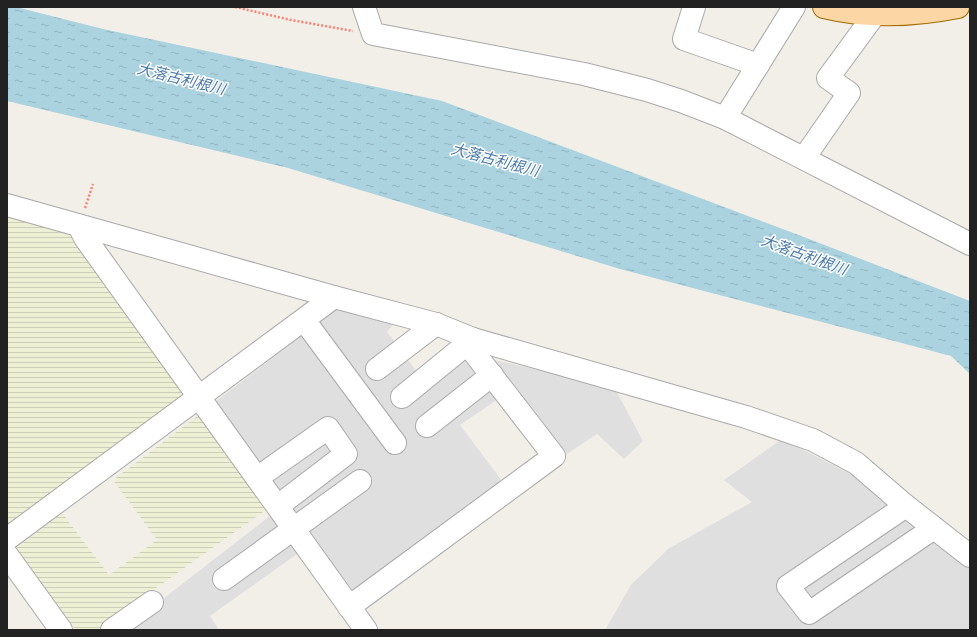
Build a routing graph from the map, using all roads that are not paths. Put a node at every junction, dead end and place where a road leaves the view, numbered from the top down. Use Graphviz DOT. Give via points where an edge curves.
graph roads {
  1 [pos="364,7"];
  2 [pos="694,7"];
  3 [pos="794,7"];
  4 [pos="824,7"];
  5 [pos="958,7"];
  6 [pos="907,11"];
  7 [pos="875,14"];
  8 [pos="758,65"];
  9 [pos="725,118"];
  10 [pos="804,158"];
  11 [pos="7,205"];
  12 [pos="82,217"];
  13 [pos="970,244"];
  14 [pos="334,297"];
  15 [pos="304,320"];
  16 [pos="436,324"];
  17 [pos="473,339"];
  18 [pos="377,368"];
  19 [pos="492,375"];
  20 [pos="200,397"];
  21 [pos="402,397"];
  22 [pos="427,426"];
  23 [pos="395,443"];
  24 [pos="257,478"];
  25 [pos="360,481"];
  26 [pos="278,506"];
  27 [pos="906,506"];
  28 [pos="934,528"];
  29 [pos="294,529"];
  30 [pos="7,539"];
  31 [pos="7,555"];
  32 [pos="970,556"];
  33 [pos="224,579"];
  34 [pos="152,602"];
  35 [pos="349,607"];
  36 [pos="52,627"];
  37 [pos="112,630"];
  38 [pos="366,630"];
  1 -- 9 [label="street" via="373,34 584,74 647,90"];
  2 -- 8 [label="street" via="684,39"];
  3 -- 8 [label="street"];
  4 -- 7 [label="main road" via="843,12"];
  5 -- 6 [label="main road"];
  6 -- 7 [label="main road"];
  7 -- 10 [label="street" via="828,78 849,93"];
  8 -- 9 [label="street"];
  9 -- 10 [label="street"];
  10 -- 13 [label="street"];
  11 -- 12 [label="street"];
  12 -- 14 [label="street"];
  12 -- 20 [label="street" via="85,238"];
  14 -- 15 [label="street"];
  14 -- 16 [label="street"];
  15 -- 20 [label="street"];
  15 -- 23 [label="street"];
  16 -- 17 [label="street"];
  16 -- 18 [label="street"];
  17 -- 19 [label="street" via="472,350"];
  17 -- 21 [label="street"];
  17 -- 27 [label="street" via="746,417 814,440 856,463"];
  19 -- 22 [label="street"];
  19 -- 35 [label="street" via="554,456"];
  20 -- 24 [label="street"];
  20 -- 30 [label="street"];
  24 -- 26 [label="street"];
  24 -- 26 [label="street" via="328,428 346,454"];
  25 -- 29 [label="street"];
  26 -- 29 [label="street"];
  27 -- 28 [label="street"];
  27 -- 28 [label="street" via="788,586 809,613"];
  28 -- 32 [label="street"];
  29 -- 33 [label="street"];
  29 -- 35 [label="street"];
  31 -- 36 [label="street"];
  34 -- 37 [label="street"];
  35 -- 38 [label="street"];
}
